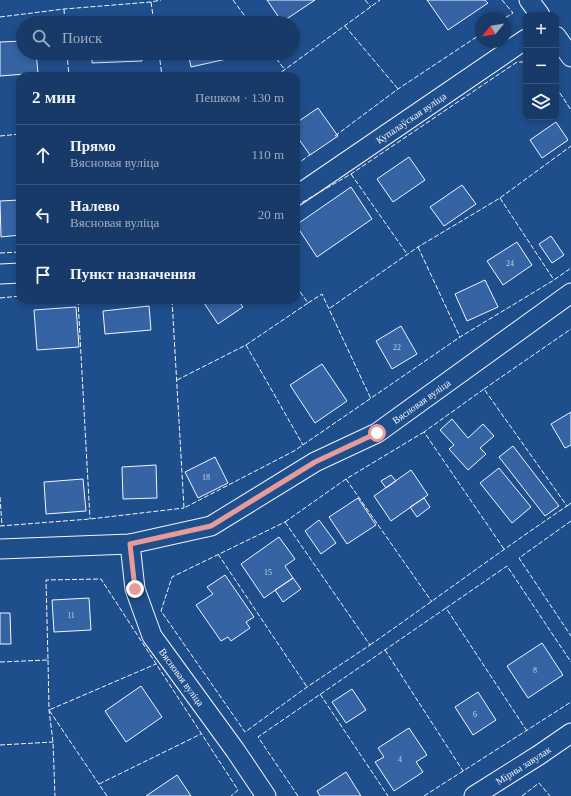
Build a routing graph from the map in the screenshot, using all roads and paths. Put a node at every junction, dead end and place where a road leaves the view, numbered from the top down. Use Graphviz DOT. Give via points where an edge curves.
graph roads {
  1 [pos="529,0"];
  2 [pos="538,12"];
  3 [pos="559,40"];
  4 [pos="523,41"];
  5 [pos="571,57"];
  6 [pos="300,193"];
  7 [pos="16,273"];
  8 [pos="0,274"];
  9 [pos="571,294"];
  10 [pos="130,544"];
  11 [pos="0,549"];
  12 [pos="571,733"];
  13 [pos="266,796"];
  14 [pos="474,796"];
  1 -- 2 [label="street"];
  3 -- 5 [label="street"];
  4 -- 6 [label="street, Купалаўская вуліца"];
  7 -- 8 [label="street"];
  9 -- 10 [label="street, Вясновая вуліца" via="377,433 315,462 211,526"];
  10 -- 11 [label="street, Вясновая вуліца"];
  10 -- 13 [label="street, Вясновая вуліца" via="135,589 152,636"];
  12 -- 14 [label="street, Мірны завулак"];
}
